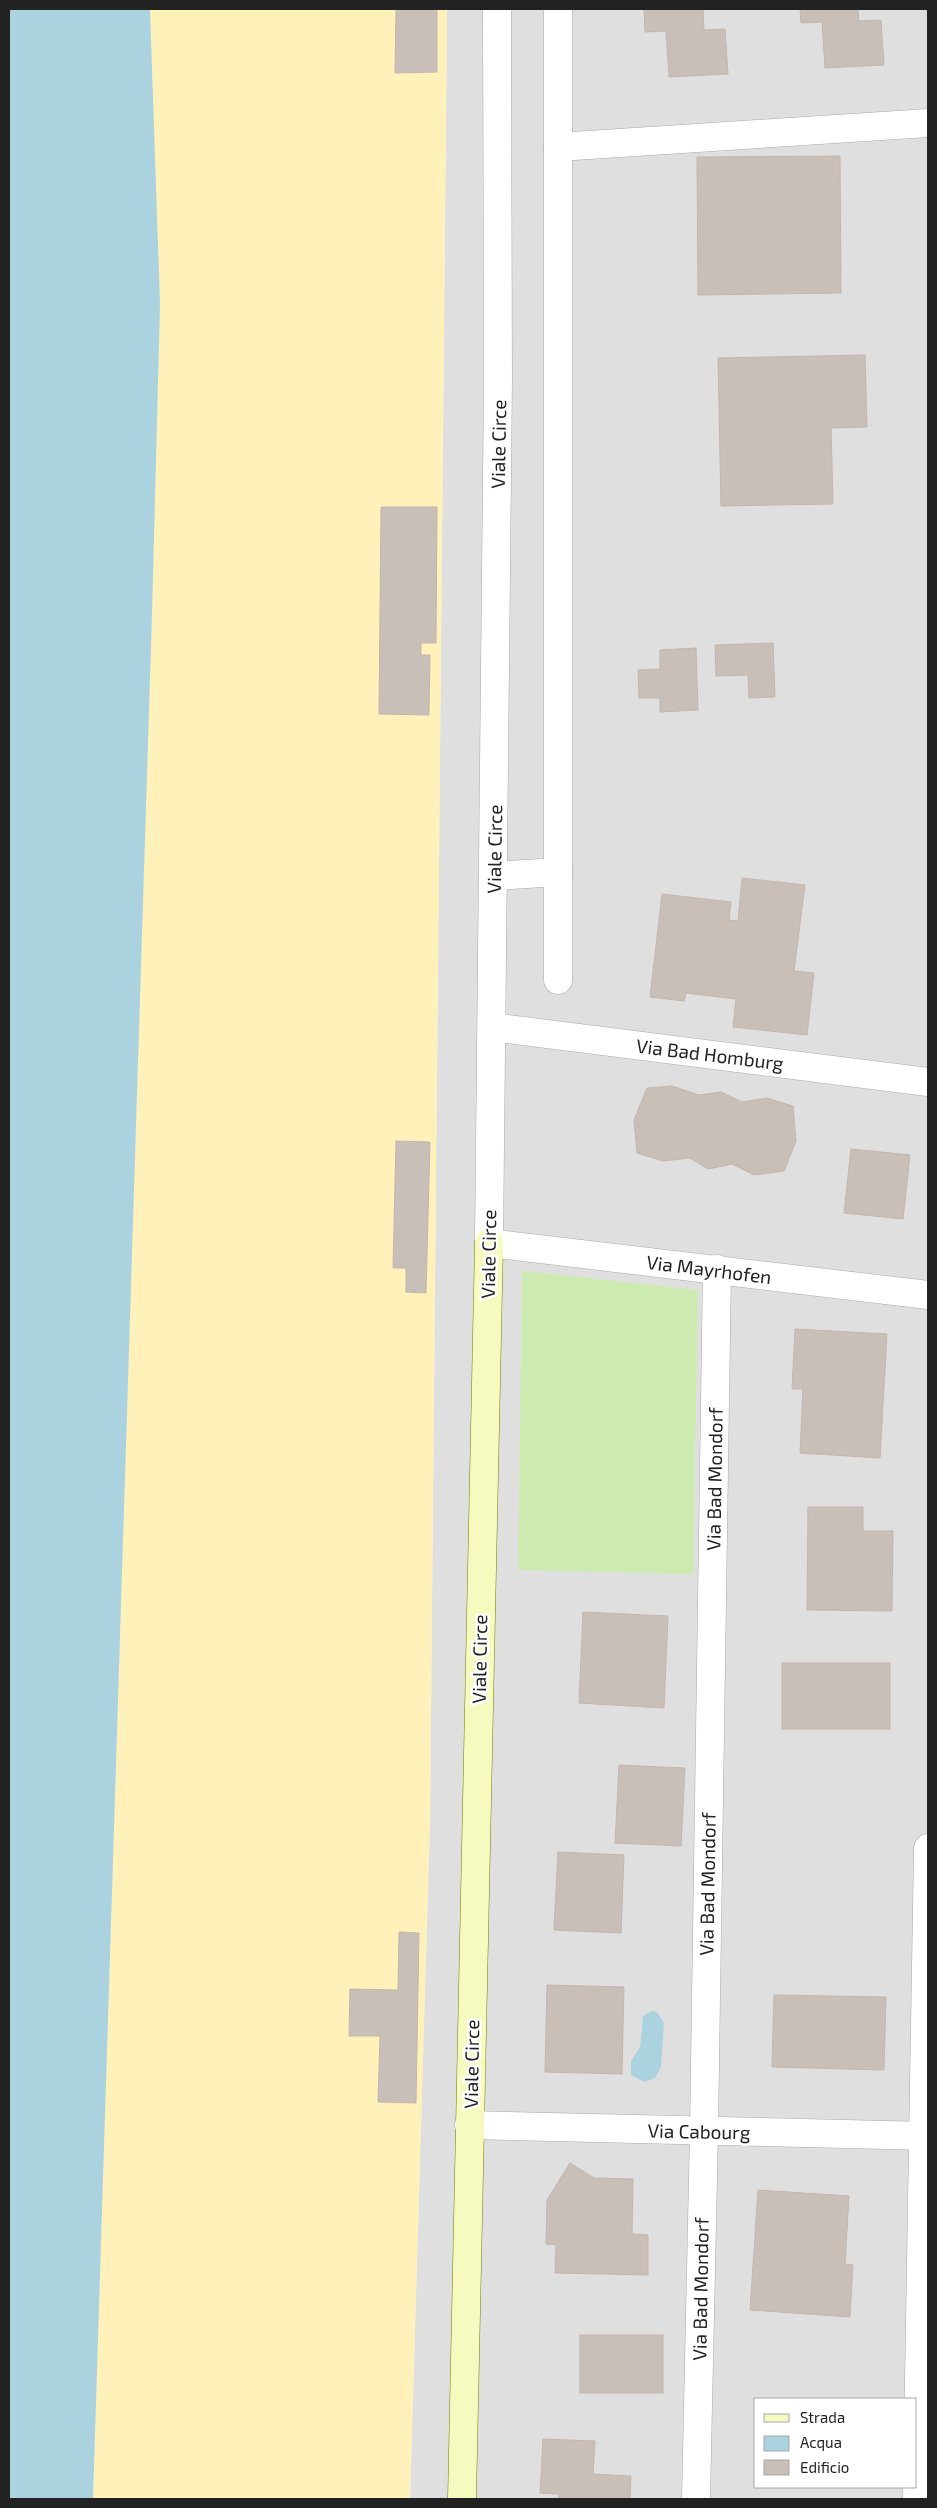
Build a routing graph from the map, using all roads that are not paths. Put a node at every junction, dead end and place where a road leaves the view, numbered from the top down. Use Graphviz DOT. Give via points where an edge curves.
graph roads {
  1 [pos="497,9"];
  2 [pos="558,9"];
  3 [pos="928,123"];
  4 [pos="558,147"];
  5 [pos="558,872"];
  6 [pos="494,876"];
  7 [pos="558,980"];
  8 [pos="492,1026"];
  9 [pos="928,1082"];
  10 [pos="489,1242"];
  11 [pos="717,1270"];
  12 [pos="928,1295"];
  13 [pos="928,1848"];
  14 [pos="469,2125"];
  15 [pos="704,2131"];
  16 [pos="925,2136"];
  17 [pos="462,2499"];
  18 [pos="696,2499"];
  19 [pos="917,2499"];
  1 -- 6 [label="street, Viale Circe" via="499,253"];
  2 -- 4 [label="street"];
  3 -- 4 [label="street"];
  4 -- 5 [label="street"];
  5 -- 6 [label="street"];
  5 -- 7 [label="street"];
  6 -- 8 [label="street, Viale Circe"];
  8 -- 9 [label="street, Via Bad Homburg"];
  8 -- 10 [label="street, Viale Circe"];
  10 -- 11 [label="street, Via Mayrhofen"];
  10 -- 14 [label="street, Viale Circe"];
  11 -- 12 [label="street, Via Mayrhofen"];
  11 -- 15 [label="street, Via Bad Mondorf"];
  13 -- 16 [label="street"];
  14 -- 15 [label="street, Via Cabourg"];
  14 -- 17 [label="street, Viale Circe"];
  15 -- 16 [label="street, Via Cabourg"];
  15 -- 18 [label="street, Via Bad Mondorf"];
  16 -- 19 [label="street"];
}
